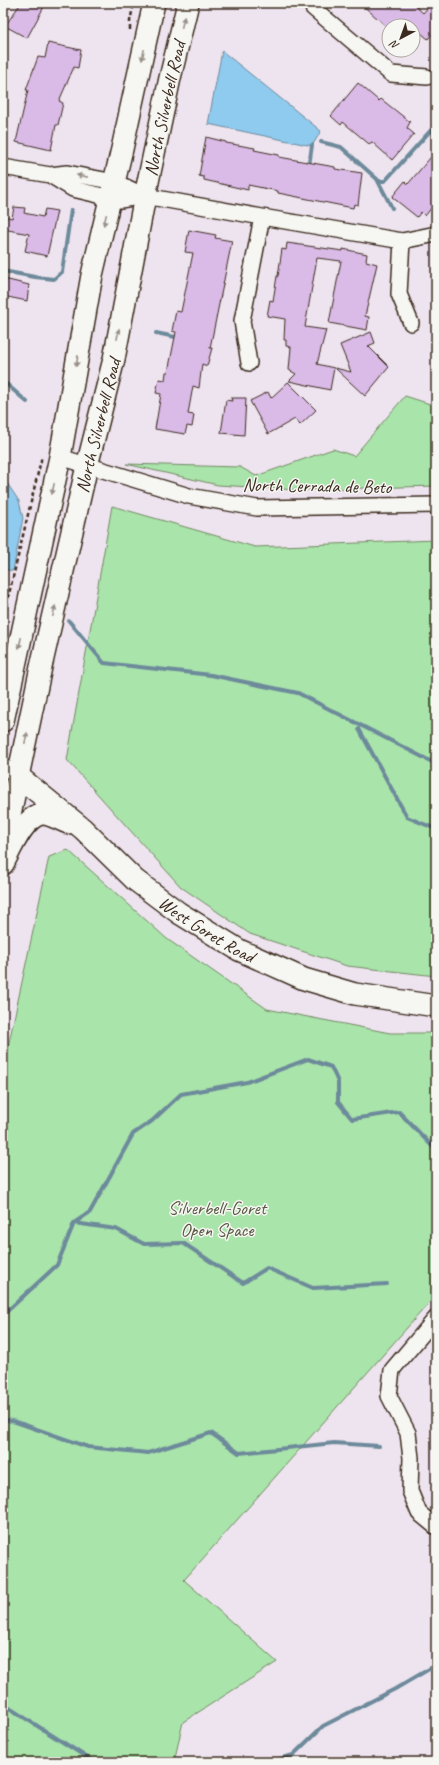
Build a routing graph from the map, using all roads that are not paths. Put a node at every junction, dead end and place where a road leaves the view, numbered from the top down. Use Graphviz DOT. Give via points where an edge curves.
graph roads {
  1 [pos="154,3"];
  2 [pos="188,3"];
  3 [pos="312,3"];
  4 [pos="427,76"];
  5 [pos="3,167"];
  6 [pos="112,190"];
  7 [pos="145,196"];
  8 [pos="262,217"];
  9 [pos="436,234"];
  10 [pos="402,241"];
  11 [pos="411,323"];
  12 [pos="249,363"];
  13 [pos="60,457"];
  14 [pos="87,466"];
  15 [pos="436,505"];
  16 [pos="3,721"];
  17 [pos="8,772"];
  18 [pos="83,830"];
  19 [pos="3,848"];
  20 [pos="3,864"];
  21 [pos="436,1006"];
  22 [pos="436,1318"];
  23 [pos="436,1527"];
  1 -- 6 [label="main road, North Silverbell Road, one-way"];
  7 -- 2 [label="main road, North Silverbell Road, one-way"];
  3 -- 4 [label="street" via="313,8 390,74"];
  5 -- 6 [label="street" via="50,175 67,173"];
  6 -- 7 [label="street"];
  6 -- 13 [label="main road, North Silverbell Road, one-way" via="92,276"];
  7 -- 8 [label="street"];
  14 -- 7 [label="main road, North Silverbell Road, one-way" via="115,351"];
  8 -- 10 [label="street"];
  8 -- 12 [label="street" via="242,321"];
  9 -- 10 [label="street"];
  10 -- 11 [label="street" via="399,294"];
  13 -- 14 [label="street, North Cerrada de Beto"];
  13 -- 16 [label="main road, North Silverbell Road, one-way"];
  14 -- 15 [label="street, North Cerrada de Beto" via="189,496 257,508"];
  17 -- 14 [label="main road, North Silverbell Road, one-way"];
  17 -- 18 [label="main road, West Goret Road"];
  17 -- 19 [label="main road, North Silverbell Road"];
  18 -- 20 [label="main road" via="53,816 42,814 28,821"];
  18 -- 21 [label="main road, West Goret Road" via="135,880 173,908 239,950 304,979 355,994"];
  22 -- 23 [label="street" via="392,1370 389,1396 408,1433 412,1458 410,1491 419,1513"];
}
